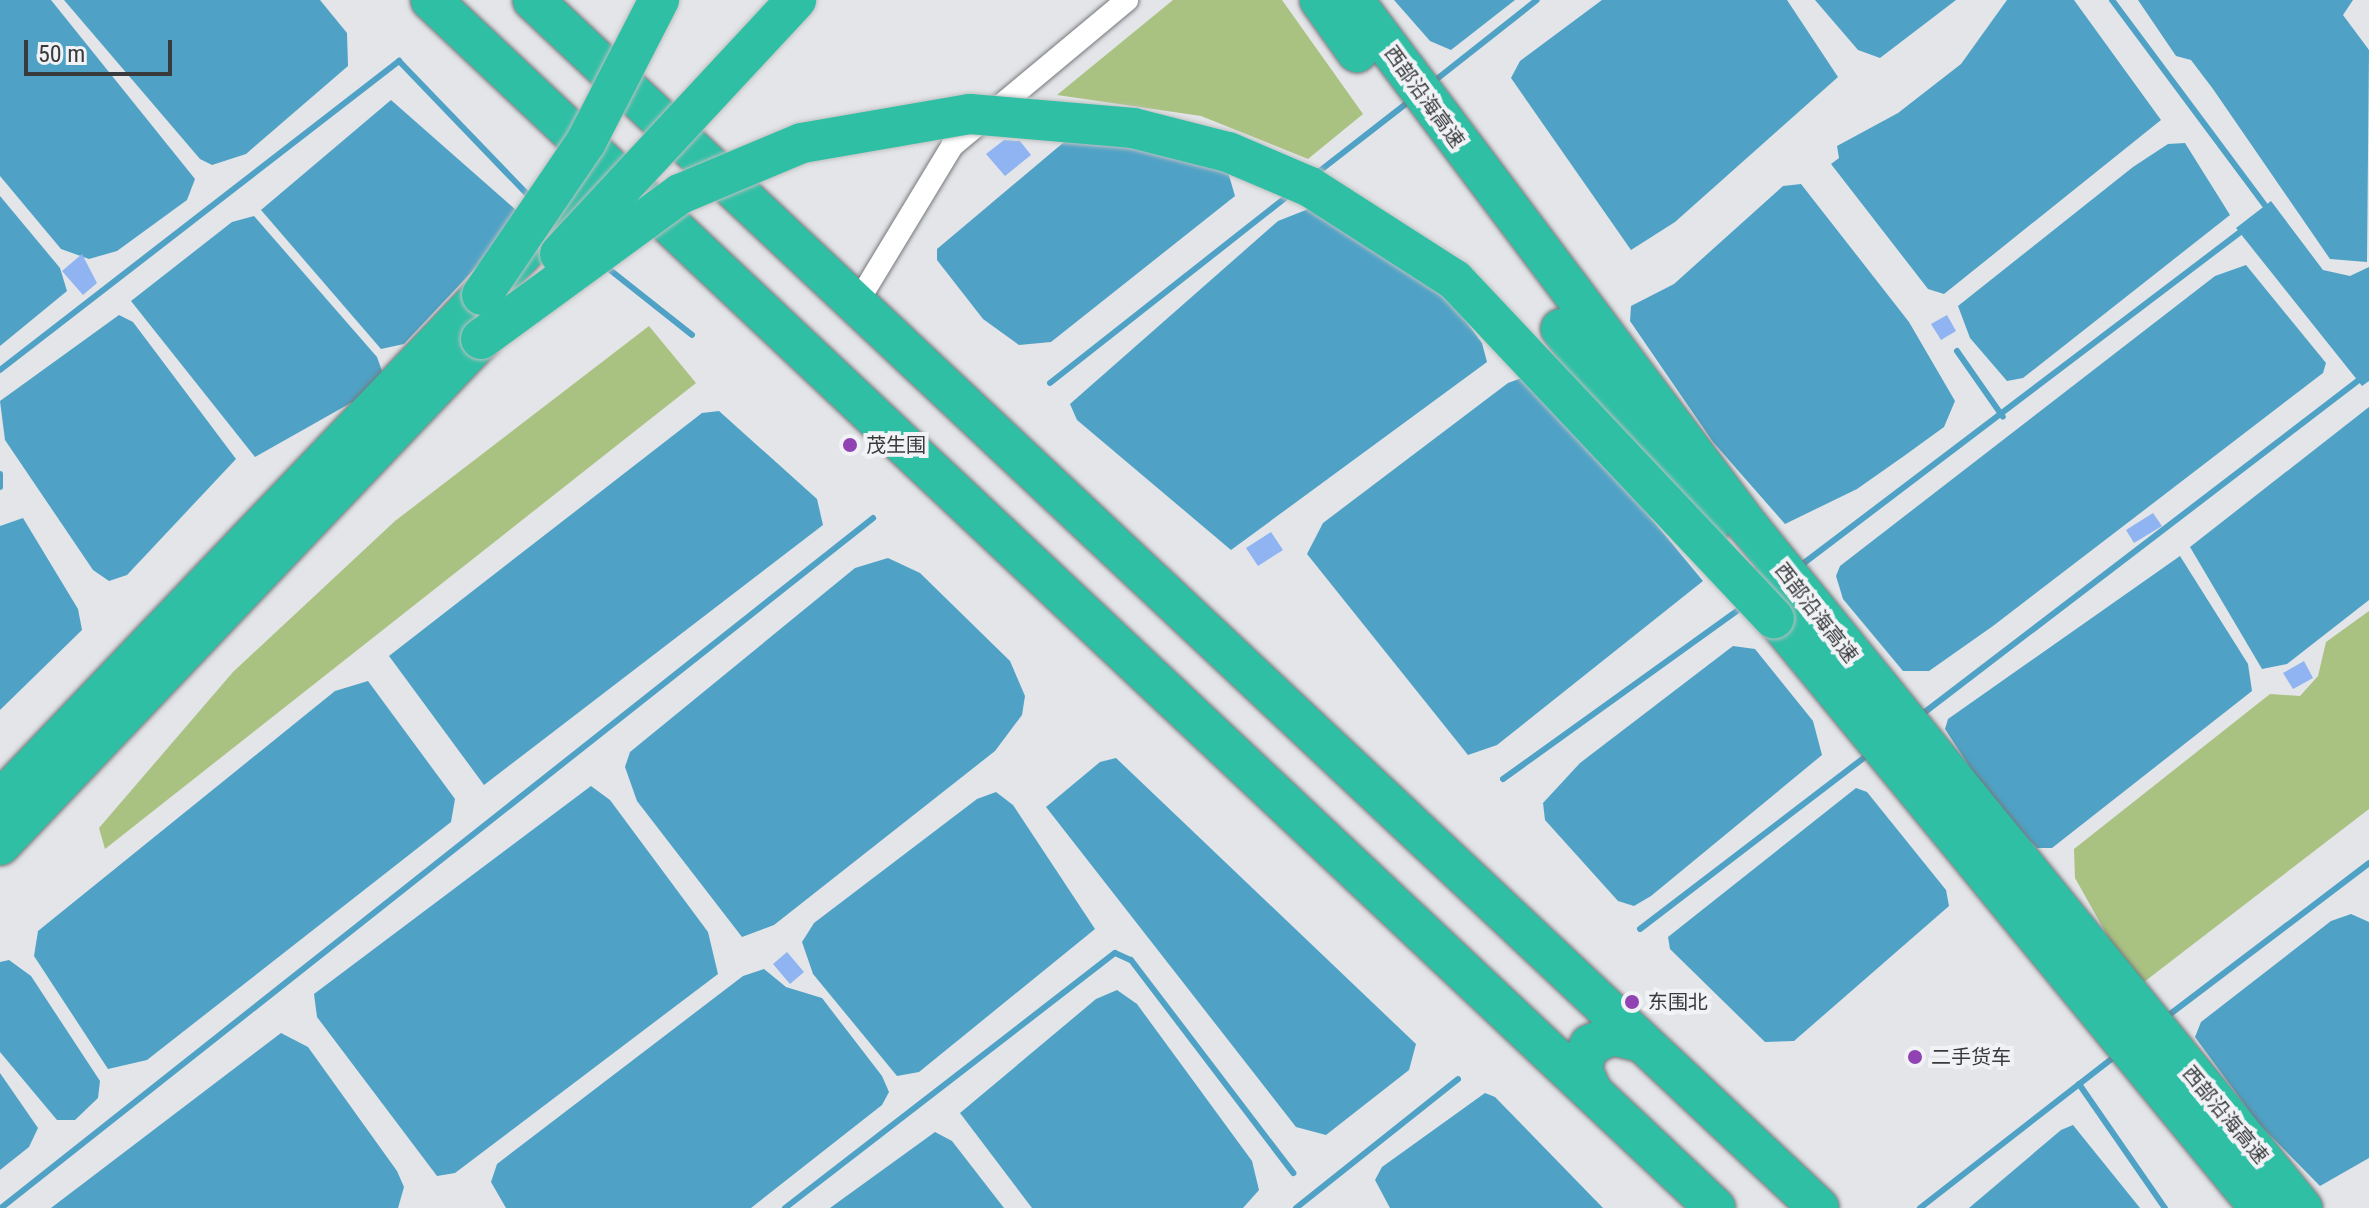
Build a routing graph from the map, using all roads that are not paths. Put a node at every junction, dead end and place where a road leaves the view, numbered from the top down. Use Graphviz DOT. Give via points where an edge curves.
graph roads {
  1 [pos="431,0"];
  2 [pos="533,0"];
  3 [pos="659,0"];
  4 [pos="761,0"];
  5 [pos="796,0"];
  6 [pos="1127,0"];
  7 [pos="1320,0"];
  8 [pos="1353,0"];
  9 [pos="482,295"];
  10 [pos="854,308"];
  11 [pos="481,339"];
  12 [pos="294,513"];
  13 [pos="1774,618"];
  14 [pos="0,801"];
  15 [pos="0,845"];
  16 [pos="1639,1041"];
  17 [pos="1592,1092"];
  18 [pos="1715,1208"];
  19 [pos="1819,1208"];
  20 [pos="2260,1208"];
  21 [pos="2302,1208"];
  1 -- 17 [label="highway"];
  2 -- 10 [label="highway"];
  3 -- 9 [label="highway, bridge" via="586,142"];
  4 -- 9 [label="highway, bridge"];
  5 -- 11 [label="highway, bridge"];
  6 -- 10 [label="street" via="952,146"];
  7 -- 13 [label="highway, 西部沿海高速, bridge"];
  8 -- 21 [label="highway, 西部沿海高速" via="1748,526"];
  9 -- 12 [label="highway"];
  10 -- 16 [label="highway"];
  11 -- 12 [label="highway"];
  11 -- 13 [label="highway, bridge" via="680,194 802,143 970,114 1133,128 1228,152 1310,187 1455,280"];
  12 -- 14 [label="highway"];
  12 -- 15 [label="highway"];
  13 -- 20 [label="highway, 西部沿海高速"];
  16 -- 17 [label="highway" via="1612,1035 1590,1045 1581,1067"];
  16 -- 19 [label="highway"];
  17 -- 18 [label="highway"];
}
